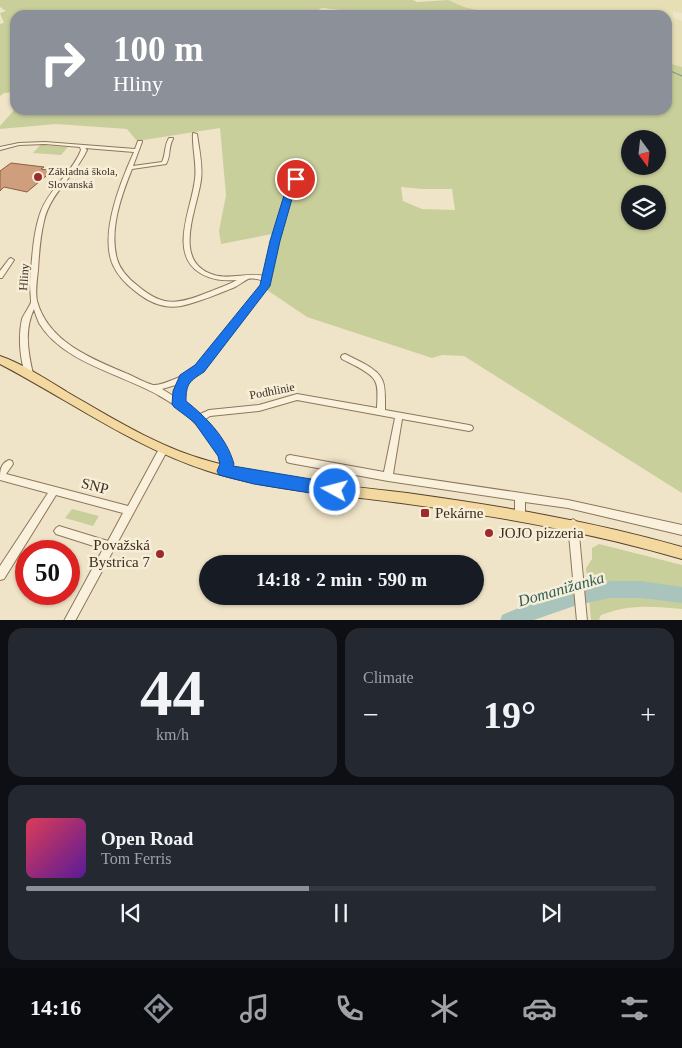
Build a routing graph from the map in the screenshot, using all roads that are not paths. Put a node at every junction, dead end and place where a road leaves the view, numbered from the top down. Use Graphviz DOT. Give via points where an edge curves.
graph roads {
  1 [pos="195,134"];
  2 [pos="171,139"];
  3 [pos="140,142"];
  4 [pos="81,146"];
  5 [pos="0,149"];
  6 [pos="137,151"];
  7 [pos="129,168"];
  8 [pos="301,176"];
  9 [pos="11,260"];
  10 [pos="0,276"];
  11 [pos="245,278"];
  12 [pos="266,280"];
  13 [pos="34,302"];
  14 [pos="345,357"];
  15 [pos="0,360"];
  16 [pos="28,374"];
  17 [pos="185,378"];
  18 [pos="151,388"];
  19 [pos="179,404"];
  20 [pos="381,413"];
  21 [pos="399,416"];
  22 [pos="198,418"];
  23 [pos="469,428"];
  24 [pos="163,450"];
  25 [pos="290,459"];
  26 [pos="9,464"];
  27 [pos="224,471"];
  28 [pos="0,476"];
  29 [pos="388,477"];
  30 [pos="54,491"];
  31 [pos="520,496"];
  32 [pos="128,510"];
  33 [pos="520,515"];
  34 [pos="572,524"];
  35 [pos="682,530"];
  36 [pos="59,531"];
  37 [pos="109,546"];
  38 [pos="682,553"];
  39 [pos="0,575"];
  40 [pos="582,619"];
  41 [pos="69,620"];
  1 -- 11 [label="street" via="199,172 186,234 188,254 194,265 208,276"];
  2 -- 7 [label="street" via="166,145 167,159 164,163"];
  3 -- 6 [label="street"];
  4 -- 5 [label="street" via="36,143"];
  4 -- 6 [label="street"];
  4 -- 13 [label="street, Hliny" via="84,150 80,160 54,191 41,220"];
  6 -- 7 [label="street"];
  7 -- 11 [label="street" via="120,192 112,240 114,260 125,278 150,299 170,305 190,302 233,286"];
  8 -- 12 [label="street" via="290,192"];
  9 -- 10 [label="street, Hliny"];
  11 -- 12 [label="street" via="260,276"];
  12 -- 17 [label="street" via="264,288 203,365"];
  13 -- 16 [label="street" via="27,312 23,329"];
  13 -- 18 [label="street, Hliny" via="44,325 69,350"];
  14 -- 20 [label="street" via="379,377 382,385"];
  15 -- 16 [label="main road"];
  16 -- 24 [label="main road" via="112,425"];
  17 -- 18 [label="street"];
  17 -- 19 [label="street" via="179,391"];
  18 -- 19 [label="street, Hliny"];
  19 -- 22 [label="street, Hliny"];
  20 -- 21 [label="street, Podhlinie"];
  20 -- 22 [label="street, Podhlinie" via="297,397 259,408 209,413"];
  21 -- 23 [label="street, Podhlinie"];
  21 -- 29 [label="street"];
  22 -- 27 [label="street, Hliny" via="224,454 227,464"];
  24 -- 27 [label="main road"];
  24 -- 32 [label="street"];
  25 -- 29 [label="street"];
  26 -- 28 [label="street, SNP"];
  27 -- 33 [label="main road" via="303,486"];
  28 -- 30 [label="street, SNP"];
  29 -- 31 [label="street"];
  30 -- 32 [label="street, SNP"];
  30 -- 39 [label="street"];
  31 -- 33 [label="street"];
  31 -- 35 [label="street"];
  32 -- 37 [label="street"];
  33 -- 34 [label="main road"];
  34 -- 38 [label="main road"];
  34 -- 40 [label="street"];
  36 -- 37 [label="street"];
  37 -- 41 [label="street"];
}
